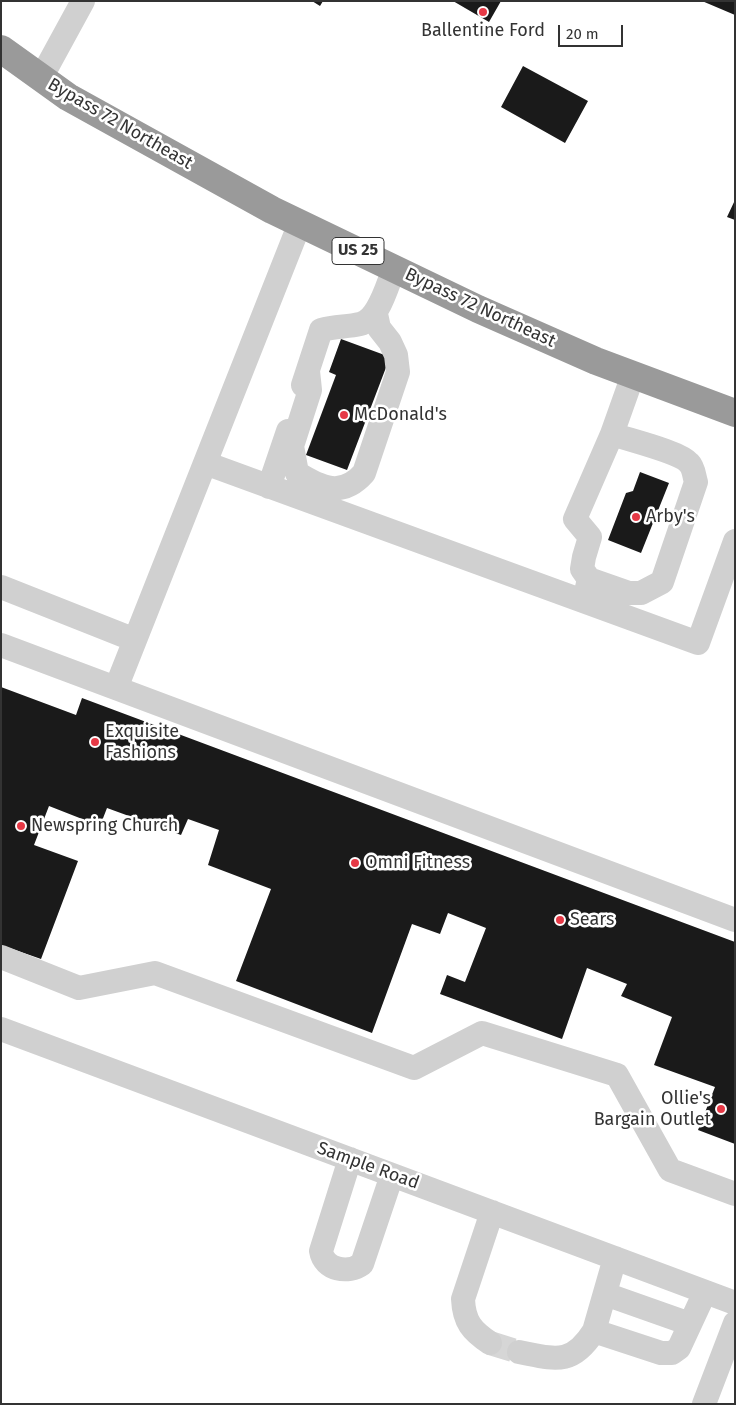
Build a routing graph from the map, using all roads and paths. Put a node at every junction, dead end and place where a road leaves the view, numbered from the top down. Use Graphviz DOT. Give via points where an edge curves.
graph roads {
  1 [pos="82,1"];
  2 [pos="1,49"];
  3 [pos="41,78"];
  4 [pos="300,223"];
  5 [pos="394,268"];
  6 [pos="376,314"];
  7 [pos="308,371"];
  8 [pos="633,375"];
  9 [pos="735,413"];
  10 [pos="612,434"];
  11 [pos="205,463"];
  12 [pos="269,487"];
  13 [pos="735,541"];
  14 [pos="1,588"];
  15 [pos="587,590"];
  16 [pos="135,640"];
  17 [pos="1,646"];
  18 [pos="116,688"];
  19 [pos="735,920"];
  20 [pos="1,958"];
  21 [pos="1,1029"];
  22 [pos="350,1159"];
  23 [pos="392,1175"];
  24 [pos="735,1194"];
  25 [pos="492,1212"];
  26 [pos="616,1258"];
  27 [pos="705,1292"];
  28 [pos="605,1294"];
  29 [pos="735,1303"];
  30 [pos="735,1323"];
  31 [pos="690,1324"];
  32 [pos="594,1331"];
  33 [pos="490,1343"];
  34 [pos="519,1352"];
  35 [pos="704,1404"];
  1 -- 3 [label="street"];
  2 -- 3 [label="highway, Bypass 72 Northeast / US 25"];
  3 -- 4 [label="highway, Bypass 72 Northeast / US 25" via="68,97"];
  4 -- 5 [label="highway, Bypass 72 Northeast / US 25"];
  4 -- 11 [label="street"];
  5 -- 6 [label="street"];
  5 -- 8 [label="highway, Bypass 72 Northeast / US 25" via="478,309"];
  6 -- 7 [label="street" via="364,324 322,330"];
  6 -- 7 [label="street" via="379,328 396,354 398,372 364,473 357,482 344,487 324,488 297,473 292,446 310,390"];
  7 -- 12 [label="street"];
  8 -- 9 [label="highway, Bypass 72 Northeast / US 25"];
  8 -- 10 [label="street"];
  10 -- 15 [label="street" via="576,519 590,537 582,569"];
  10 -- 15 [label="street" via="679,456 689,463 696,482 662,582 641,593"];
  11 -- 12 [label="street"];
  11 -- 16 [label="street"];
  12 -- 15 [label="street"];
  13 -- 15 [label="street" via="698,643"];
  14 -- 16 [label="street"];
  16 -- 18 [label="street"];
  17 -- 18 [label="street"];
  18 -- 19 [label="street"];
  20 -- 24 [label="street" via="79,988 155,973 414,1068 482,1033 616,1075 670,1170"];
  21 -- 22 [label="street, Sample Road"];
  22 -- 23 [label="street, Sample Road"];
  22 -- 23 [label="street" via="321,1251 326,1264 348,1271 362,1264"];
  23 -- 25 [label="street, Sample Road"];
  25 -- 26 [label="street, Sample Road"];
  25 -- 33 [label="street" via="463,1299 464,1310 474,1332"];
  26 -- 27 [label="street, Sample Road"];
  26 -- 28 [label="street"];
  27 -- 29 [label="street, Sample Road"];
  27 -- 31 [label="street"];
  28 -- 31 [label="street"];
  28 -- 32 [label="street"];
  30 -- 35 [label="street"];
  31 -- 32 [label="street" via="679,1348 672,1353 661,1353"];
  32 -- 34 [label="street" via="578,1352 556,1359"];
}
